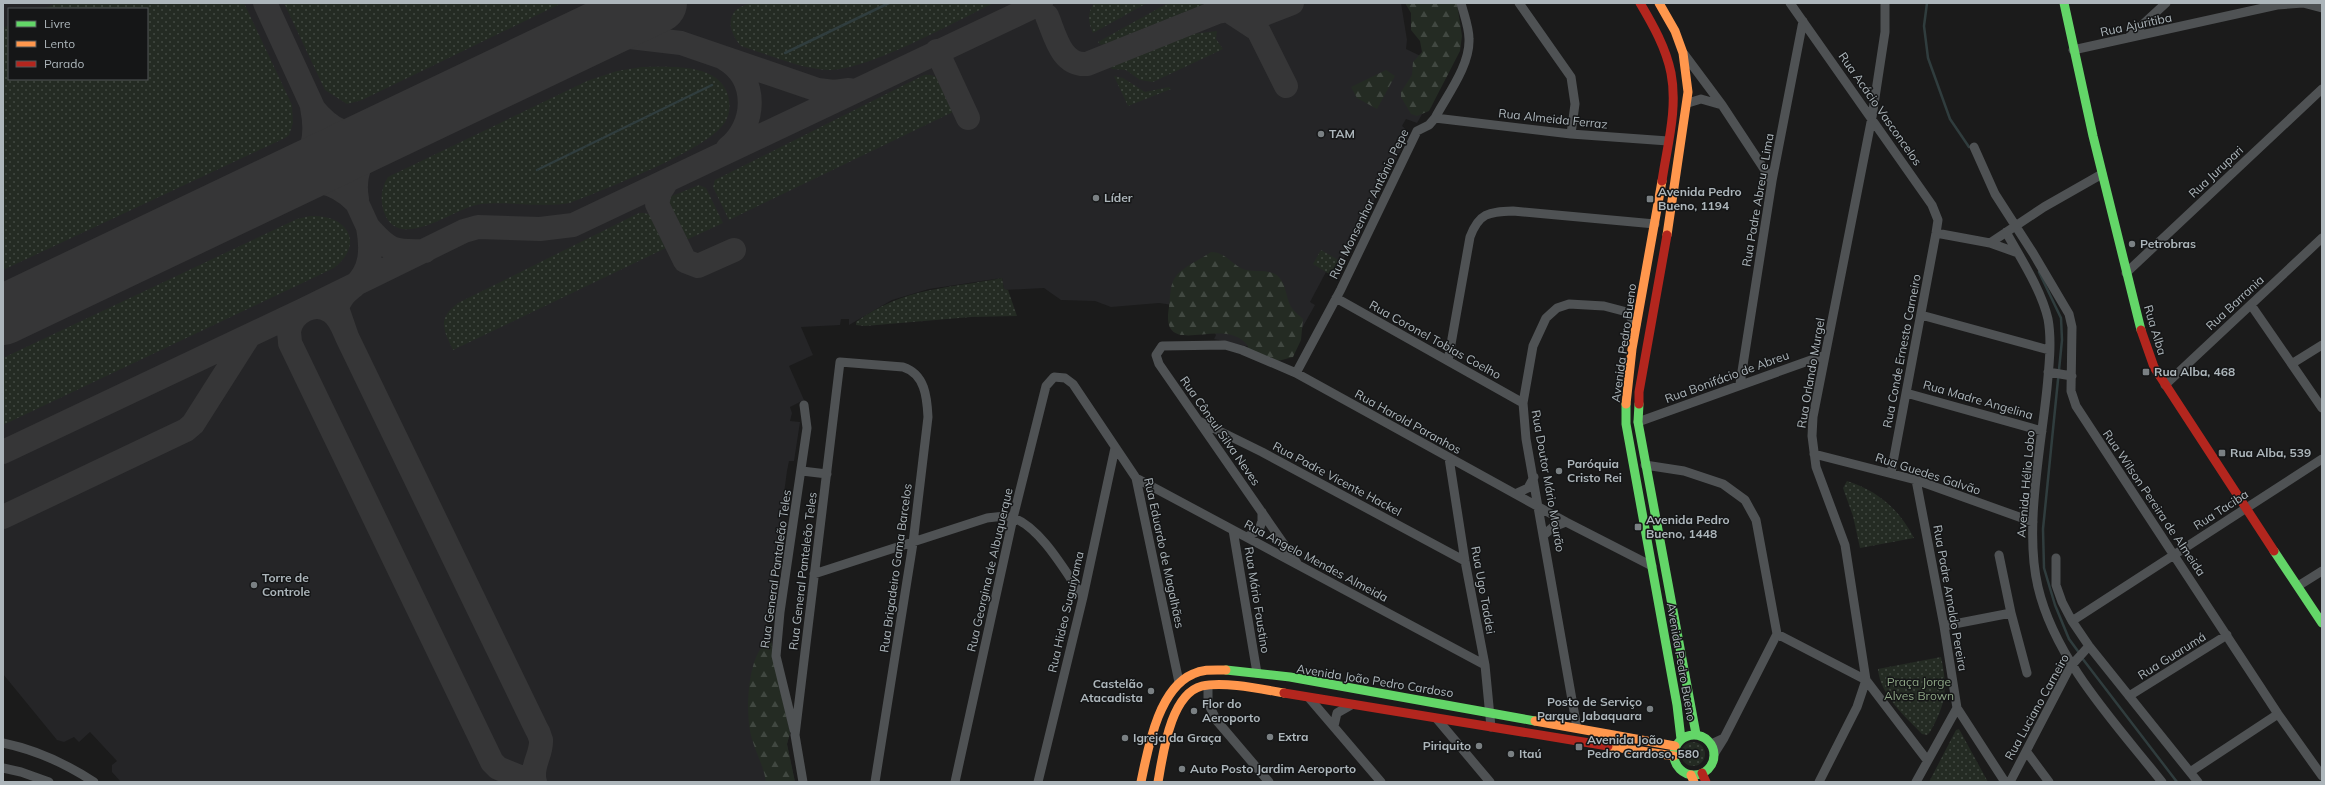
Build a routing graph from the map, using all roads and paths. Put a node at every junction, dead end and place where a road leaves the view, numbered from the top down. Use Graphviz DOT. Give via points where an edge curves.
graph roads {
  1 [pos="1461,3"];
  2 [pos="1519,3"];
  3 [pos="1640,3"];
  4 [pos="1659,3"];
  5 [pos="1790,3"];
  6 [pos="1884,3"];
  7 [pos="2064,3"];
  8 [pos="2166,3"];
  9 [pos="2322,8"];
  10 [pos="2150,18"];
  11 [pos="1803,21"];
  12 [pos="2163,31"];
  13 [pos="2127,39"];
  14 [pos="2073,50"];
  15 [pos="1683,53"];
  16 [pos="2322,89"];
  17 [pos="1688,103"];
  18 [pos="1722,105"];
  19 [pos="1872,116"];
  20 [pos="1435,118"];
  21 [pos="1570,134"];
  22 [pos="1668,141"];
  23 [pos="1974,147"];
  24 [pos="2102,174"];
  25 [pos="1772,181"];
  26 [pos="1655,224"];
  27 [pos="2014,226"];
  28 [pos="2006,232"];
  29 [pos="1936,233"];
  30 [pos="2322,238"];
  31 [pos="1990,244"];
  32 [pos="2018,253"];
  33 [pos="2126,273"];
  34 [pos="1336,298"];
  35 [pos="2251,305"];
  36 [pos="1921,315"];
  37 [pos="1636,325"];
  38 [pos="2322,345"];
  39 [pos="2049,350"];
  40 [pos="1825,355"];
  41 [pos="1448,361"];
  42 [pos="1159,364"];
  43 [pos="2293,364"];
  44 [pos="903,367"];
  45 [pos="1296,373"];
  46 [pos="2049,373"];
  47 [pos="2069,376"];
  48 [pos="1065,378"];
  49 [pos="1740,384"];
  50 [pos="2165,385"];
  51 [pos="1906,392"];
  52 [pos="1523,403"];
  53 [pos="804,405"];
  54 [pos="2322,408"];
  55 [pos="1198,420"];
  56 [pos="1638,422"];
  57 [pos="2042,431"];
  58 [pos="1115,448"];
  59 [pos="1814,454"];
  60 [pos="1449,458"];
  61 [pos="2322,459"];
  62 [pos="1646,465"];
  63 [pos="802,471"];
  64 [pos="1891,473"];
  65 [pos="827,474"];
  66 [pos="1534,477"];
  67 [pos="1136,478"];
  68 [pos="1916,480"];
  69 [pos="1517,493"];
  70 [pos="1539,505"];
  71 [pos="2246,509"];
  72 [pos="1262,512"];
  73 [pos="1013,518"];
  74 [pos="1566,522"];
  75 [pos="2033,522"];
  76 [pos="1233,530"];
  77 [pos="1276,532"];
  78 [pos="1545,534"];
  79 [pos="1247,537"];
  80 [pos="913,543"];
  81 [pos="1266,547"];
  82 [pos="2175,554"];
  83 [pos="1999,555"];
  84 [pos="2056,558"];
  85 [pos="1465,561"];
  86 [pos="1297,563"];
  87 [pos="1652,566"];
  88 [pos="2322,571"];
  89 [pos="814,574"];
  90 [pos="2298,586"];
  91 [pos="1083,597"];
  92 [pos="2011,613"];
  93 [pos="2072,621"];
  94 [pos="2322,623"];
  95 [pos="1944,626"];
  96 [pos="1777,634"];
  97 [pos="2227,636"];
  98 [pos="2087,648"];
  99 [pos="1484,665"];
  100 [pos="2071,666"];
  101 [pos="1257,673"];
  102 [pos="2027,673"];
  103 [pos="1866,680"];
  104 [pos="1179,682"];
  105 [pos="1208,686"];
  106 [pos="2129,696"];
  107 [pos="1310,699"];
  108 [pos="1351,705"];
  109 [pos="1957,708"];
  110 [pos="1490,712"];
  111 [pos="2278,714"];
  112 [pos="1437,718"];
  113 [pos="1334,726"];
  114 [pos="1491,727"];
  115 [pos="1577,728"];
  116 [pos="1696,734"];
  117 [pos="795,736"];
  118 [pos="1724,738"];
  119 [pos="3,742"];
  120 [pos="1678,743"];
  121 [pos="1711,744"];
  122 [pos="2026,752"];
  123 [pos="1714,754"];
  124 [pos="1674,756"];
  125 [pos="1927,760"];
  126 [pos="3,768"];
  127 [pos="2190,772"];
  128 [pos="2322,776"];
  129 [pos="1693,778"];
  130 [pos="1704,778"];
  131 [pos="49,782"];
  132 [pos="94,782"];
  133 [pos="803,782"];
  134 [pos="875,782"];
  135 [pos="955,782"];
  136 [pos="1038,782"];
  137 [pos="1141,782"];
  138 [pos="1159,782"];
  139 [pos="1269,782"];
  140 [pos="1381,782"];
  141 [pos="1490,782"];
  142 [pos="1819,782"];
  143 [pos="1916,782"];
  144 [pos="2005,782"];
  145 [pos="2010,782"];
  146 [pos="2049,782"];
  147 [pos="2162,782"];
  148 [pos="2198,782"];
  1 -- 20 [label="street, Rua Monsenhor Antônio Pepe" via="1469,39 1467,53 1462,68"];
  2 -- 21 [label="street" via="1571,77 1575,104"];
  3 -- 22 [label="main road, Avenida Pedro Bueno" via="1660,38 1669,64 1673,84"];
  4 -- 15 [label="main road, Avenida Pedro Bueno" via="1675,31"];
  5 -- 11 [label="street, Rua Acácio Vasconcelos"];
  6 -- 19 [label="street, Rua Orlando Murgel" via="1885,32"];
  7 -- 14 [label="main road, Rua Alba"];
  8 -- 10 [label="street"];
  9 -- 12 [label="street, Rua Ajuritiba" via="2302,3 2277,5"];
  10 -- 12 [label="street" via="2155,26"];
  10 -- 13 [label="street"];
  11 -- 19 [label="street, Rua Acácio Vasconcelos"];
  11 -- 25 [label="street, Rua Padre Abreu e Lima"];
  12 -- 13 [label="street, Rua Ajuritiba"];
  13 -- 14 [label="street, Rua Ajuritiba"];
  14 -- 24 [label="main road, Rua Alba"];
  15 -- 17 [label="main road, Avenida Pedro Bueno"];
  15 -- 18 [label="street"];
  16 -- 33 [label="street, Rua Jurupari"];
  17 -- 18 [label="street" via="1701,99"];
  17 -- 56 [label="main road, Avenida Pedro Bueno" via="1641,384"];
  18 -- 25 [label="street"];
  19 -- 29 [label="street, Rua Acácio Vasconcelos" via="1932,205 1938,220"];
  19 -- 40 [label="street, Rua Orlando Murgel"];
  20 -- 21 [label="street, Rua Almeida Ferraz"];
  20 -- 34 [label="street, Rua Monsenhor Antônio Pepe" via="1429,125 1417,131"];
  21 -- 22 [label="street, Rua Almeida Ferraz"];
  22 -- 26 [label="main road, Avenida Pedro Bueno"];
  23 -- 27 [label="street, Rua Wilson Pereira de Almeida" via="1994,194"];
  24 -- 27 [label="street"];
  24 -- 33 [label="main road, Rua Alba"];
  25 -- 49 [label="street, Rua Padre Abreu e Lima"];
  26 -- 37 [label="main road, Avenida Pedro Bueno"];
  26 -- 41 [label="street" via="1512,211 1496,211 1483,216 1475,224 1470,237"];
  27 -- 28 [label="street"];
  27 -- 47 [label="street, Rua Wilson Pereira de Almeida" via="2069,314 2072,327"];
  28 -- 31 [label="street"];
  28 -- 32 [label="street, Avenida Hélio Lobo"];
  29 -- 31 [label="street"];
  29 -- 36 [label="street, Rua Conde Ernesto Carneiro"];
  30 -- 35 [label="street, Rua Barrania"];
  31 -- 32 [label="street"];
  32 -- 39 [label="street, Avenida Hélio Lobo" via="2047,318 2050,332"];
  33 -- 50 [label="main road, Rua Alba" via="2145,344"];
  34 -- 41 [label="street, Rua Coronel Tobias Coelho"];
  34 -- 45 [label="street, Rua Monsenhor Antônio Pepe"];
  35 -- 43 [label="street"];
  35 -- 50 [label="street, Rua Barrania"];
  36 -- 39 [label="street"];
  36 -- 51 [label="street, Rua Conde Ernesto Carneiro"];
  37 -- 52 [label="street, Rua Doutor Mário Mourão" via="1627,312 1604,306 1569,304 1557,308 1539,329 1533,346"];
  37 -- 87 [label="main road, Avenida Pedro Bueno" via="1626,402 1626,424"];
  38 -- 43 [label="street"];
  39 -- 46 [label="street, Avenida Hélio Lobo"];
  40 -- 49 [label="street, Rua Bonifácio de Abreu"];
  40 -- 59 [label="street, Rua Orlando Murgel" via="1813,417"];
  41 -- 52 [label="street, Rua Coronel Tobias Coelho"];
  42 -- 45 [label="street, Rua Harold Paranhos" via="1156,359 1157,351 1162,346 1225,345"];
  42 -- 55 [label="street, Rua Cônsul Silva Neves"];
  43 -- 54 [label="street"];
  44 -- 65 [label="street, Rua General Panteleão Teles" via="840,362"];
  44 -- 80 [label="street, Rua Brigadeiro Gama Barcelos" via="917,374 927,400 928,417"];
  45 -- 60 [label="street, Rua Harold Paranhos"];
  46 -- 47 [label="street"];
  46 -- 57 [label="street, Avenida Hélio Lobo"];
  47 -- 82 [label="street, Rua Wilson Pereira de Almeida" via="2076,406"];
  48 -- 58 [label="street, Rua Eduardo de Magalhães" via="1073,384"];
  48 -- 73 [label="street, Rua Georgina de Albuquerque" via="1054,377 1046,386"];
  49 -- 56 [label="street, Rua Bonifácio de Abreu"];
  50 -- 71 [label="main road, Rua Alba"];
  51 -- 57 [label="street, Rua Madre Angelina"];
  51 -- 64 [label="street, Rua Conde Ernesto Carneiro"];
  52 -- 66 [label="street, Rua Doutor Mário Mourão"];
  53 -- 63 [label="street, Rua General Pantaleão Teles" via="808,428"];
  55 -- 72 [label="street, Rua Cônsul Silva Neves"];
  55 -- 85 [label="street, Rua Padre Vicente Hackel"];
  56 -- 62 [label="main road, Avenida Pedro Bueno"];
  57 -- 75 [label="street, Avenida Hélio Lobo"];
  58 -- 67 [label="street, Rua Eduardo de Magalhães"];
  58 -- 91 [label="street, Rua Hideo Suguiyama"];
  59 -- 64 [label="street, Rua Guedes Galvão"];
  59 -- 103 [label="street, Rua Orlando Murgel" via="1816,467 1845,545"];
  60 -- 69 [label="street, Rua Harold Paranhos"];
  60 -- 85 [label="street, Rua Ugo Taddei"];
  61 -- 71 [label="street, Rua Taciba"];
  62 -- 96 [label="street" via="1684,471 1711,479 1723,484 1745,500 1756,520"];
  62 -- 116 [label="main road, Avenida Pedro Bueno"];
  63 -- 65 [label="street"];
  63 -- 117 [label="street, Rua General Pantaleão Teles" via="780,612 776,656"];
  64 -- 68 [label="street, Rua Guedes Galvão"];
  65 -- 89 [label="street, Rua General Panteleão Teles"];
  66 -- 69 [label="street" via="1528,488"];
  66 -- 70 [label="street, Rua Doutor Mário Mourão"];
  67 -- 76 [label="street, Rua Angelo Mendes Almeida"];
  67 -- 104 [label="street, Rua Eduardo de Magalhães"];
  68 -- 75 [label="street, Rua Guedes Galvão"];
  68 -- 95 [label="street, Rua Padre Arnaldo Pereira"];
  69 -- 70 [label="street, Rua Harold Paranhos"];
  70 -- 74 [label="street, Rua Harold Paranhos"];
  70 -- 78 [label="street, Rua Doutor Mário Mourão"];
  71 -- 82 [label="street, Rua Taciba"];
  71 -- 90 [label="main road, Rua Alba"];
  72 -- 77 [label="street, Rua Cônsul Silva Neves"];
  72 -- 79 [label="street" via="1259,530"];
  73 -- 80 [label="street" via="987,518"];
  73 -- 91 [label="street" via="1027,525 1039,536"];
  73 -- 135 [label="street, Rua Georgina de Albuquerque"];
  74 -- 78 [label="street" via="1553,527"];
  74 -- 87 [label="street, Rua Harold Paranhos"];
  75 -- 100 [label="street, Avenida Hélio Lobo" via="2033,560 2039,593 2053,630"];
  76 -- 79 [label="street, Rua Angelo Mendes Almeida"];
  76 -- 101 [label="street, Rua Mário Faustino"];
  77 -- 81 [label="street" via="1274,541"];
  77 -- 86 [label="street, Rua Cônsul Silva Neves"];
  78 -- 115 [label="street, Rua Doutor Mário Mourão"];
  79 -- 81 [label="street, Rua Angelo Mendes Almeida"];
  80 -- 89 [label="street"];
  80 -- 134 [label="street, Rua Brigadeiro Gama Barcelos"];
  81 -- 86 [label="street, Rua Angelo Mendes Almeida"];
  82 -- 93 [label="street, Rua Taciba"];
  82 -- 97 [label="street, Rua Wilson Pereira de Almeida"];
  83 -- 92 [label="street"];
  84 -- 93 [label="street" via="2056,585"];
  85 -- 99 [label="street, Rua Ugo Taddei"];
  86 -- 99 [label="street, Rua Angelo Mendes Almeida"];
  87 -- 120 [label="main road, Avenida Pedro Bueno" via="1677,705"];
  88 -- 90 [label="street"];
  89 -- 117 [label="street, Rua General Panteleão Teles"];
  90 -- 94 [label="main road, Rua Alba"];
  91 -- 136 [label="street, Rua Hideo Suguiyama"];
  92 -- 95 [label="street"];
  92 -- 102 [label="street"];
  93 -- 98 [label="street"];
  95 -- 109 [label="street, Rua Padre Arnaldo Pereira"];
  96 -- 103 [label="street"];
  96 -- 118 [label="street"];
  97 -- 106 [label="street, Rua Guarumá"];
  97 -- 111 [label="street, Rua Wilson Pereira de Almeida"];
  98 -- 100 [label="street, Rua Luciano Carneiro"];
  98 -- 106 [label="street"];
  99 -- 110 [label="street, Rua Ugo Taddei"];
  100 -- 122 [label="street, Rua Luciano Carneiro"];
  100 -- 147 [label="street, Avenida Hélio Lobo"];
  101 -- 104 [label="main road, Avenida João Pedro Cardoso" via="1209,670 1196,673"];
  101 -- 110 [label="main road, Avenida João Pedro Cardoso"];
  103 -- 125 [label="street"];
  103 -- 142 [label="street, Rua Orlando Murgel" via="1857,707"];
  104 -- 137 [label="main road" via="1160,712"];
  105 -- 107 [label="main road" via="1225,686"];
  105 -- 138 [label="main road" via="1195,688 1177,709"];
  105 -- 139 [label="street" via="1208,703 1217,721"];
  106 -- 127 [label="street"];
  107 -- 108 [label="main road"];
  107 -- 113 [label="street"];
  108 -- 112 [label="main road"];
  108 -- 113 [label="street" via="1337,713"];
  109 -- 125 [label="street"];
  109 -- 144 [label="street"];
  110 -- 114 [label="street, Rua Ugo Taddei"];
  110 -- 115 [label="main road, Avenida João Pedro Cardoso"];
  111 -- 127 [label="street"];
  111 -- 128 [label="street, Rua Wilson Pereira de Almeida"];
  112 -- 114 [label="main road"];
  112 -- 141 [label="street"];
  113 -- 140 [label="street"];
  114 -- 124 [label="main road"];
  115 -- 120 [label="main road, Avenida João Pedro Cardoso"];
  116 -- 120 [label="main road"];
  116 -- 121 [label="main road" via="1706,738"];
  117 -- 133 [label="street, Rua General Panteleão Teles"];
  118 -- 121 [label="street"];
  118 -- 123 [label="street"];
  119 -- 132 [label="street" via="32,749 62,762"];
  120 -- 124 [label="main road"];
  121 -- 123 [label="main road"];
  122 -- 145 [label="street, Rua Luciano Carneiro"];
  122 -- 146 [label="street"];
  123 -- 130 [label="main road"];
  124 -- 129 [label="main road" via="1678,767"];
  125 -- 143 [label="street"];
  126 -- 131 [label="street"];
  127 -- 148 [label="street"];
  129 -- 130 [label="main road"];
}
